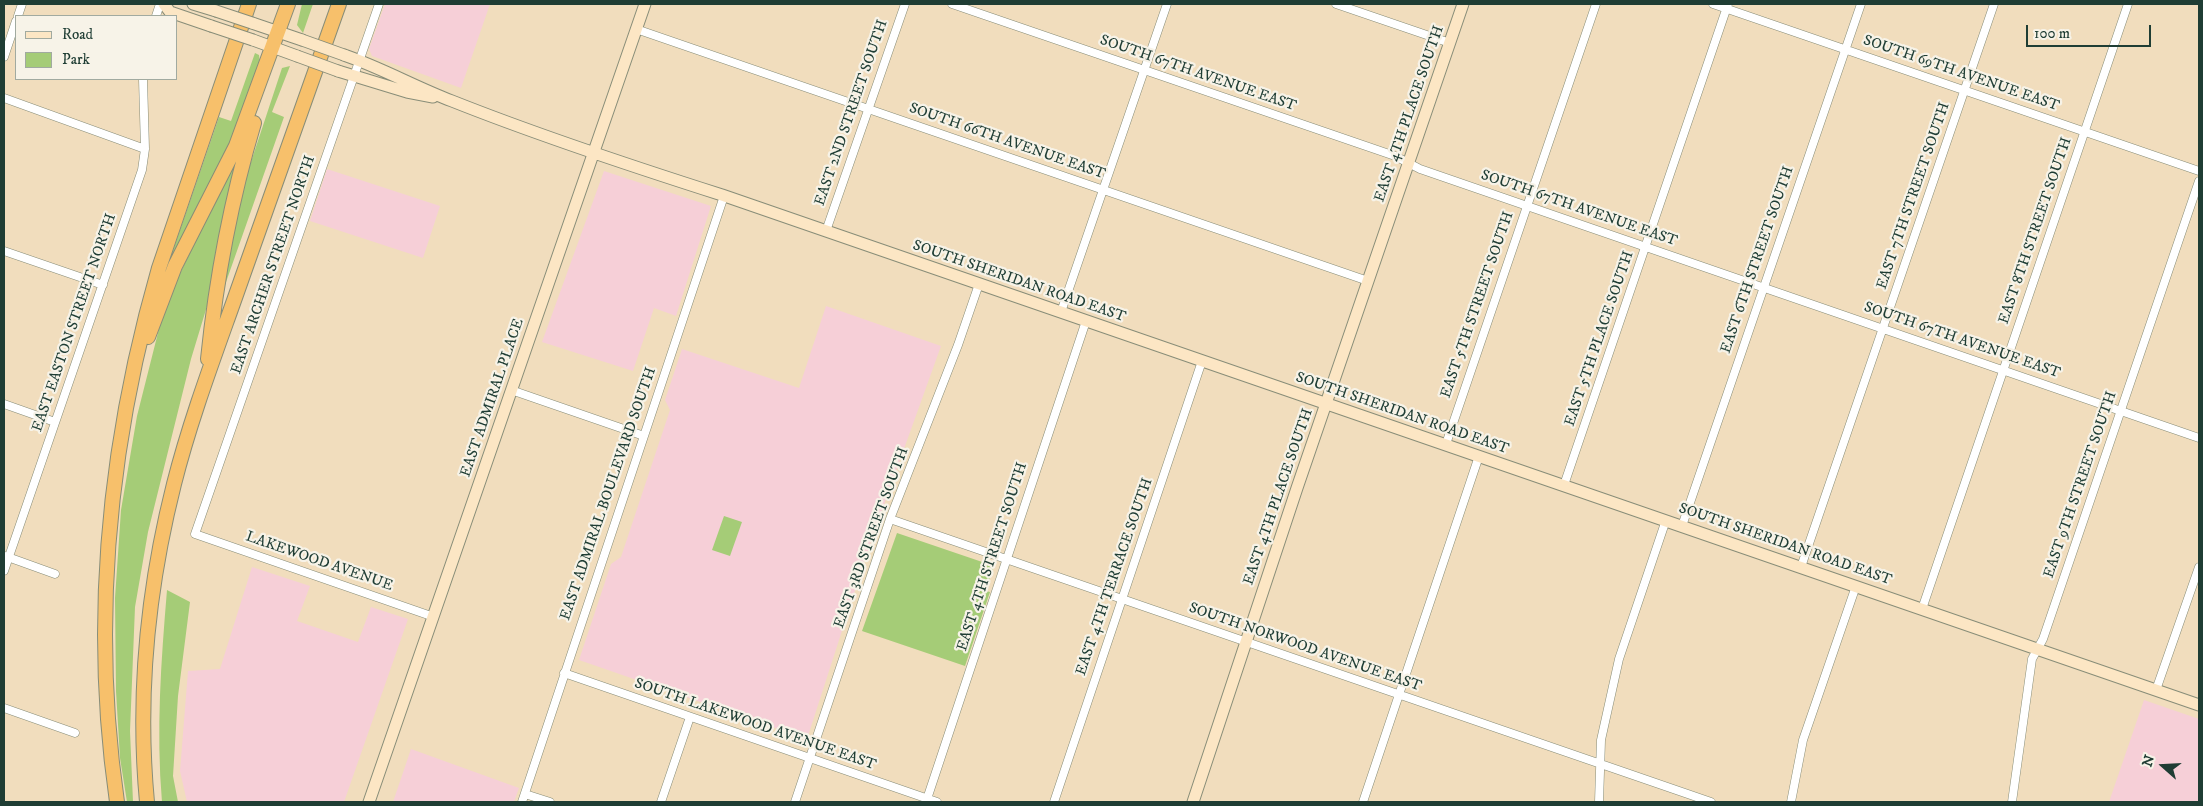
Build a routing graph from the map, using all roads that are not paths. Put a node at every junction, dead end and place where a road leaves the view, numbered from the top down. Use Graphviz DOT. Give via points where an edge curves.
graph roads {
  1 [pos="162,4"];
  2 [pos="193,4"];
  3 [pos="249,4"];
  4 [pos="288,4"];
  5 [pos="296,4"];
  6 [pos="339,4"];
  7 [pos="379,4"];
  8 [pos="645,4"];
  9 [pos="905,4"];
  10 [pos="952,4"];
  11 [pos="1167,4"];
  12 [pos="1336,4"];
  13 [pos="1463,4"];
  14 [pos="1596,4"];
  15 [pos="1713,4"];
  16 [pos="1860,4"];
  17 [pos="1994,4"];
  18 [pos="2128,4"];
  19 [pos="1728,6"];
  20 [pos="15,24"];
  21 [pos="636,29"];
  22 [pos="281,33"];
  23 [pos="1450,43"];
  24 [pos="276,48"];
  25 [pos="1845,49"];
  26 [pos="4,57"];
  27 [pos="359,60"];
  28 [pos="1144,70"];
  29 [pos="354,76"];
  30 [pos="143,80"];
  31 [pos="1965,90"];
  32 [pos="4,98"];
  33 [pos="449,100"];
  34 [pos="869,108"];
  35 [pos="2084,132"];
  36 [pos="145,149"];
  37 [pos="594,152"];
  38 [pos="1408,163"];
  39 [pos="2199,170"];
  40 [pos="2199,181"];
  41 [pos="1103,190"];
  42 [pos="724,196"];
  43 [pos="1526,206"];
  44 [pos="826,231"];
  45 [pos="1646,247"];
  46 [pos="4,251"];
  47 [pos="1368,281"];
  48 [pos="979,284"];
  49 [pos="103,285"];
  50 [pos="1763,288"];
  51 [pos="1061,312"];
  52 [pos="1086,321"];
  53 [pos="1883,328"];
  54 [pos="1202,361"];
  55 [pos="2003,370"];
  56 [pos="205,382"];
  57 [pos="511,390"];
  58 [pos="127,394"];
  59 [pos="4,404"];
  60 [pos="1327,404"];
  61 [pos="2121,411"];
  62 [pos="55,422"];
  63 [pos="644,436"];
  64 [pos="2199,438"];
  65 [pos="1446,444"];
  66 [pos="1479,456"];
  67 [pos="1564,485"];
  68 [pos="890,520"];
  69 [pos="1666,520"];
  70 [pos="1682,526"];
  71 [pos="195,534"];
  72 [pos="6,557"];
  73 [pos="1006,560"];
  74 [pos="1800,567"];
  75 [pos="2199,567"];
  76 [pos="4,570"];
  77 [pos="55,574"];
  78 [pos="1856,586"];
  79 [pos="1122,600"];
  80 [pos="1922,609"];
  81 [pos="434,617"];
  82 [pos="1246,643"];
  83 [pos="2038,648"];
  84 [pos="564,673"];
  85 [pos="2156,690"];
  86 [pos="1399,695"];
  87 [pos="2199,705"];
  88 [pos="4,708"];
  89 [pos="690,716"];
  90 [pos="75,733"];
  91 [pos="810,758"];
  92 [pos="1600,765"];
  93 [pos="525,794"];
  94 [pos="926,800"];
  95 [pos="117,802"];
  96 [pos="147,802"];
  97 [pos="369,802"];
  98 [pos="522,802"];
  99 [pos="550,802"];
  100 [pos="661,802"];
  101 [pos="796,802"];
  102 [pos="937,802"];
  103 [pos="1054,802"];
  104 [pos="1193,802"];
  105 [pos="1363,802"];
  106 [pos="1599,802"];
  107 [pos="1711,802"];
  108 [pos="1790,802"];
  109 [pos="2012,802"];
  1 -- 24 [label="main road, bridge" via="170,12"];
  2 -- 22 [label="main road, bridge"];
  3 -- 58 [label="highway" via="158,268"];
  4 -- 22 [label="highway"];
  5 -- 22 [label="highway"];
  6 -- 56 [label="highway"];
  7 -- 27 [label="street, EAST ARCHER STREET NORTH"];
  8 -- 21 [label="main road, EAST ADMIRAL PLACE"];
  9 -- 34 [label="street, EAST 2ND STREET SOUTH"];
  10 -- 28 [label="street, SOUTH 67TH AVENUE EAST"];
  11 -- 28 [label="street"];
  12 -- 23 [label="street"];
  13 -- 23 [label="main road, EAST 4TH PLACE SOUTH"];
  14 -- 43 [label="street, EAST 5TH STREET SOUTH"];
  15 -- 19 [label="street, SOUTH 69TH AVENUE EAST"];
  16 -- 25 [label="street, EAST 6TH STREET SOUTH"];
  17 -- 31 [label="street, EAST 7TH STREET SOUTH"];
  18 -- 35 [label="street, EAST 8TH STREET SOUTH"];
  19 -- 25 [label="street, SOUTH 69TH AVENUE EAST"];
  19 -- 45 [label="street, EAST 5TH PLACE SOUTH"];
  20 -- 26 [label="street"];
  21 -- 34 [label="street, SOUTH 66TH AVENUE EAST"];
  21 -- 37 [label="main road, EAST ADMIRAL PLACE"];
  22 -- 24 [label="highway"];
  22 -- 27 [label="main road, bridge"];
  23 -- 38 [label="main road, EAST 4TH PLACE SOUTH"];
  24 -- 29 [label="main road, bridge"];
  24 -- 56 [label="highway" via="238,179 214,304"];
  24 -- 58 [label="highway" via="236,146 165,288"];
  25 -- 31 [label="street, SOUTH 69TH AVENUE EAST"];
  25 -- 50 [label="street, EAST 6TH STREET SOUTH"];
  27 -- 29 [label="street, EAST ARCHER STREET NORTH"];
  27 -- 33 [label="main road"];
  28 -- 38 [label="street, SOUTH 67TH AVENUE EAST"];
  28 -- 41 [label="street"];
  29 -- 33 [label="main road" via="407,92"];
  29 -- 71 [label="street, EAST ARCHER STREET NORTH"];
  30 -- 36 [label="street, EAST EASTON STREET NORTH"];
  31 -- 35 [label="street, SOUTH 69TH AVENUE EAST"];
  31 -- 53 [label="street, EAST 7TH STREET SOUTH"];
  32 -- 36 [label="street"];
  33 -- 37 [label="main road, SOUTH SHERIDAN ROAD EAST" via="525,130"];
  34 -- 41 [label="street, SOUTH 66TH AVENUE EAST"];
  34 -- 44 [label="street, EAST 2ND STREET SOUTH"];
  35 -- 39 [label="street, SOUTH 69TH AVENUE EAST"];
  35 -- 55 [label="street, EAST 8TH STREET SOUTH"];
  36 -- 49 [label="street, EAST EASTON STREET NORTH" via="142,170"];
  37 -- 42 [label="main road, SOUTH SHERIDAN ROAD EAST"];
  37 -- 57 [label="main road, EAST ADMIRAL PLACE"];
  38 -- 43 [label="street, SOUTH 67TH AVENUE EAST"];
  38 -- 47 [label="main road, EAST 4TH PLACE SOUTH"];
  40 -- 61 [label="street, EAST 9TH STREET SOUTH"];
  41 -- 47 [label="street, SOUTH 66TH AVENUE EAST"];
  41 -- 51 [label="street"];
  42 -- 44 [label="main road, SOUTH SHERIDAN ROAD EAST"];
  42 -- 63 [label="street, EAST ADMIRAL BOULEVARD SOUTH"];
  43 -- 45 [label="street, SOUTH 67TH AVENUE EAST"];
  43 -- 65 [label="street, EAST 5TH STREET SOUTH"];
  44 -- 48 [label="main road, SOUTH SHERIDAN ROAD EAST"];
  45 -- 50 [label="street, SOUTH 67TH AVENUE EAST"];
  45 -- 67 [label="street, EAST 5TH PLACE SOUTH"];
  46 -- 49 [label="street"];
  47 -- 60 [label="main road, EAST 4TH PLACE SOUTH"];
  48 -- 51 [label="main road, SOUTH SHERIDAN ROAD EAST"];
  48 -- 68 [label="street, EAST 3RD STREET SOUTH"];
  49 -- 62 [label="street, EAST EASTON STREET NORTH"];
  50 -- 53 [label="street, SOUTH 67TH AVENUE EAST"];
  50 -- 70 [label="street, EAST 6TH STREET SOUTH"];
  51 -- 52 [label="main road, SOUTH SHERIDAN ROAD EAST"];
  52 -- 54 [label="main road, SOUTH SHERIDAN ROAD EAST"];
  52 -- 73 [label="street, EAST 4TH STREET SOUTH"];
  53 -- 55 [label="street, SOUTH 67TH AVENUE EAST"];
  53 -- 74 [label="street, EAST 7TH STREET SOUTH"];
  54 -- 60 [label="main road, SOUTH SHERIDAN ROAD EAST"];
  54 -- 79 [label="street, EAST 4TH TERRACE SOUTH"];
  55 -- 61 [label="street, SOUTH 67TH AVENUE EAST"];
  55 -- 80 [label="street, EAST 8TH STREET SOUTH"];
  56 -- 96 [label="highway" via="174,484 153,596 144,713"];
  57 -- 63 [label="street"];
  57 -- 81 [label="main road, EAST ADMIRAL PLACE"];
  58 -- 95 [label="highway" via="115,469 106,575 106,693"];
  59 -- 62 [label="street"];
  60 -- 65 [label="main road, SOUTH SHERIDAN ROAD EAST"];
  60 -- 82 [label="main road, EAST 4TH PLACE SOUTH"];
  61 -- 64 [label="street, SOUTH 67TH AVENUE EAST"];
  61 -- 83 [label="street, EAST 9TH STREET SOUTH"];
  62 -- 72 [label="street, EAST EASTON STREET NORTH"];
  63 -- 84 [label="street, EAST ADMIRAL BOULEVARD SOUTH"];
  65 -- 66 [label="main road, SOUTH SHERIDAN ROAD EAST"];
  66 -- 67 [label="main road, SOUTH SHERIDAN ROAD EAST"];
  66 -- 86 [label="street"];
  67 -- 69 [label="main road, SOUTH SHERIDAN ROAD EAST"];
  68 -- 73 [label="street, SOUTH NORWOOD AVENUE EAST"];
  68 -- 91 [label="street, EAST 3RD STREET SOUTH"];
  69 -- 70 [label="main road, SOUTH SHERIDAN ROAD EAST"];
  69 -- 92 [label="street" via="1618,659 1601,740"];
  70 -- 74 [label="main road, SOUTH SHERIDAN ROAD EAST"];
  71 -- 81 [label="street, LAKEWOOD AVENUE"];
  72 -- 76 [label="street, EAST EASTON STREET NORTH"];
  72 -- 77 [label="street"];
  73 -- 79 [label="street, SOUTH NORWOOD AVENUE EAST"];
  73 -- 94 [label="street, EAST 4TH STREET SOUTH"];
  74 -- 78 [label="main road, SOUTH SHERIDAN ROAD EAST"];
  75 -- 85 [label="street"];
  78 -- 80 [label="main road, SOUTH SHERIDAN ROAD EAST"];
  78 -- 108 [label="street" via="1803,740"];
  79 -- 82 [label="street, SOUTH NORWOOD AVENUE EAST"];
  79 -- 103 [label="street, EAST 4TH TERRACE SOUTH"];
  80 -- 83 [label="main road, SOUTH SHERIDAN ROAD EAST"];
  81 -- 97 [label="main road, EAST ADMIRAL PLACE"];
  82 -- 86 [label="street, SOUTH NORWOOD AVENUE EAST"];
  82 -- 104 [label="main road, EAST 4TH PLACE SOUTH"];
  83 -- 85 [label="main road, SOUTH SHERIDAN ROAD EAST"];
  83 -- 109 [label="street, EAST 9TH STREET SOUTH" via="2032,659 2027,684"];
  84 -- 89 [label="street, SOUTH LAKEWOOD AVENUE EAST"];
  84 -- 93 [label="street, EAST ADMIRAL BOULEVARD SOUTH"];
  85 -- 87 [label="main road, SOUTH SHERIDAN ROAD EAST"];
  86 -- 92 [label="street, SOUTH NORWOOD AVENUE EAST"];
  86 -- 105 [label="street"];
  88 -- 90 [label="street"];
  89 -- 91 [label="street, SOUTH LAKEWOOD AVENUE EAST"];
  89 -- 100 [label="street"];
  91 -- 94 [label="street, SOUTH LAKEWOOD AVENUE EAST"];
  91 -- 101 [label="street, EAST 3RD STREET SOUTH"];
  92 -- 106 [label="street"];
  92 -- 107 [label="street, SOUTH NORWOOD AVENUE EAST"];
  93 -- 98 [label="street, EAST ADMIRAL BOULEVARD SOUTH"];
  93 -- 99 [label="street"];
  94 -- 102 [label="street, SOUTH LAKEWOOD AVENUE EAST"];
}
